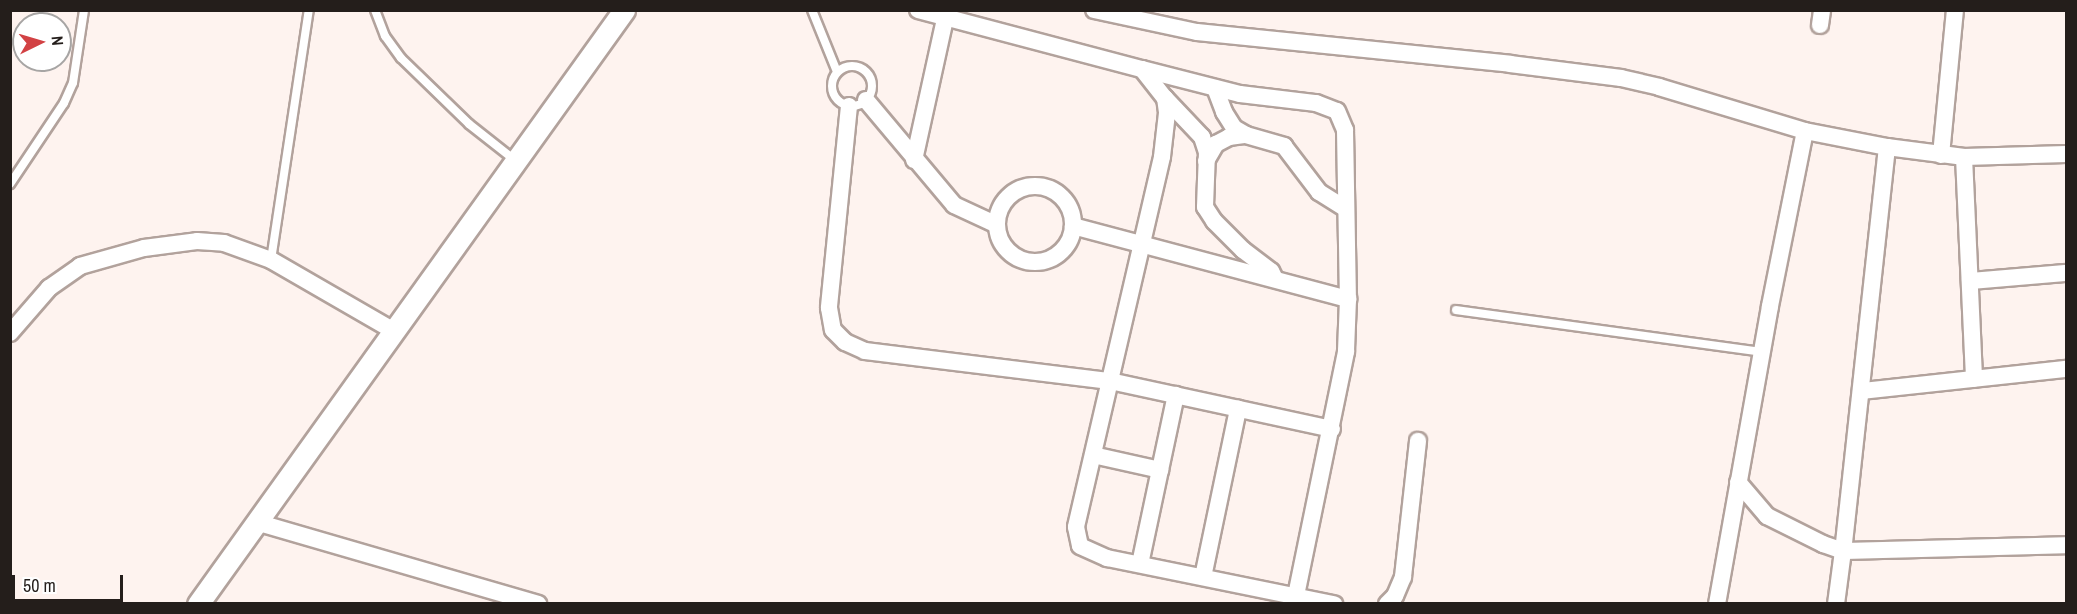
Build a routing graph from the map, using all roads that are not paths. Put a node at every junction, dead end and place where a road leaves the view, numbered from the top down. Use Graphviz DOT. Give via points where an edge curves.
graph roads {
  1 [pos="84,10"];
  2 [pos="309,10"];
  3 [pos="375,10"];
  4 [pos="624,10"];
  5 [pos="812,10"];
  6 [pos="918,10"];
  7 [pos="1094,10"];
  8 [pos="1955,10"];
  9 [pos="945,19"];
  10 [pos="1142,69"];
  11 [pos="837,72"];
  12 [pos="1215,88"];
  13 [pos="1165,98"];
  14 [pos="866,100"];
  15 [pos="849,106"];
  16 [pos="1805,131"];
  17 [pos="1246,135"];
  18 [pos="1887,147"];
  19 [pos="2067,154"];
  20 [pos="1941,155"];
  21 [pos="1964,157"];
  22 [pos="914,160"];
  23 [pos="517,161"];
  24 [pos="1206,161"];
  25 [pos="10,184"];
  26 [pos="1346,209"];
  27 [pos="997,225"];
  28 [pos="1073,226"];
  29 [pos="1142,243"];
  30 [pos="271,260"];
  31 [pos="2067,273"];
  32 [pos="1275,279"];
  33 [pos="1970,281"];
  34 [pos="1348,299"];
  35 [pos="1456,310"];
  36 [pos="11,328"];
  37 [pos="394,331"];
  38 [pos="1761,352"];
  39 [pos="2067,369"];
  40 [pos="1974,379"];
  41 [pos="1110,381"];
  42 [pos="1862,391"];
  43 [pos="1176,395"];
  44 [pos="1238,409"];
  45 [pos="1332,429"];
  46 [pos="1418,441"];
  47 [pos="1093,455"];
  48 [pos="1160,470"];
  49 [pos="1738,482"];
  50 [pos="256,522"];
  51 [pos="2067,545"];
  52 [pos="1844,550"];
  53 [pos="1140,564"];
  54 [pos="1203,577"];
  55 [pos="1296,596"];
  56 [pos="198,603"];
  57 [pos="538,603"];
  58 [pos="1334,603"];
  59 [pos="1387,603"];
  60 [pos="1717,603"];
  61 [pos="1836,603"];
  1 -- 25 [label="lane" via="73,83"];
  2 -- 30 [label="lane"];
  3 -- 23 [label="lane" via="385,36 401,58 469,124"];
  4 -- 23 [label="street"];
  5 -- 11 [label="lane"];
  6 -- 9 [label="street"];
  7 -- 16 [label="street" via="1197,32 1621,78"];
  8 -- 20 [label="street"];
  9 -- 10 [label="street"];
  9 -- 22 [label="street"];
  10 -- 12 [label="street"];
  10 -- 13 [label="street"];
  11 -- 14 [label="lane" via="850,66 863,69 871,81"];
  11 -- 15 [label="lane" via="833,93"];
  12 -- 17 [label="street" via="1234,128"];
  12 -- 26 [label="street" via="1316,103 1337,111 1345,130"];
  13 -- 24 [label="street" via="1202,137"];
  13 -- 29 [label="street" via="1162,157"];
  14 -- 15 [label="lane"];
  14 -- 22 [label="street"];
  15 -- 41 [label="street" via="829,308 833,330 845,342 865,351"];
  16 -- 18 [label="street"];
  16 -- 38 [label="street"];
  17 -- 24 [label="street" via="1216,144"];
  17 -- 26 [label="street" via="1284,146 1319,192"];
  18 -- 20 [label="street"];
  18 -- 42 [label="street"];
  19 -- 21 [label="street"];
  20 -- 21 [label="street"];
  21 -- 33 [label="street"];
  22 -- 27 [label="street" via="954,205"];
  23 -- 37 [label="street"];
  24 -- 32 [label="street" via="1204,207 1214,222 1271,271"];
  26 -- 34 [label="street"];
  27 -- 28 [label="street" via="1006,249 1016,257 1034,261 1053,257 1063,249"];
  27 -- 28 [label="street" via="1005,199 1015,190 1042,186 1060,195 1071,212"];
  28 -- 29 [label="street"];
  29 -- 32 [label="street"];
  29 -- 41 [label="street"];
  30 -- 36 [label="street" via="224,243 198,241 144,248 80,266 49,288"];
  30 -- 37 [label="street"];
  31 -- 33 [label="street"];
  32 -- 34 [label="street"];
  33 -- 40 [label="street"];
  34 -- 45 [label="street" via="1346,352"];
  35 -- 38 [label="lane"];
  37 -- 50 [label="street"];
  38 -- 49 [label="street"];
  39 -- 40 [label="street"];
  40 -- 42 [label="street"];
  41 -- 43 [label="street"];
  41 -- 47 [label="street"];
  42 -- 52 [label="street"];
  43 -- 44 [label="street"];
  43 -- 48 [label="street"];
  44 -- 45 [label="street"];
  44 -- 54 [label="street"];
  45 -- 55 [label="street"];
  46 -- 59 [label="street" via="1403,577 1395,596"];
  47 -- 48 [label="street"];
  47 -- 53 [label="street" via="1076,527 1080,546 1089,552"];
  48 -- 53 [label="street"];
  49 -- 52 [label="street" via="1767,516 1833,549"];
  49 -- 60 [label="street"];
  50 -- 56 [label="street"];
  50 -- 57 [label="street"];
  51 -- 52 [label="street"];
  52 -- 61 [label="street"];
  53 -- 54 [label="street"];
  54 -- 55 [label="street"];
  55 -- 58 [label="street"];
}
